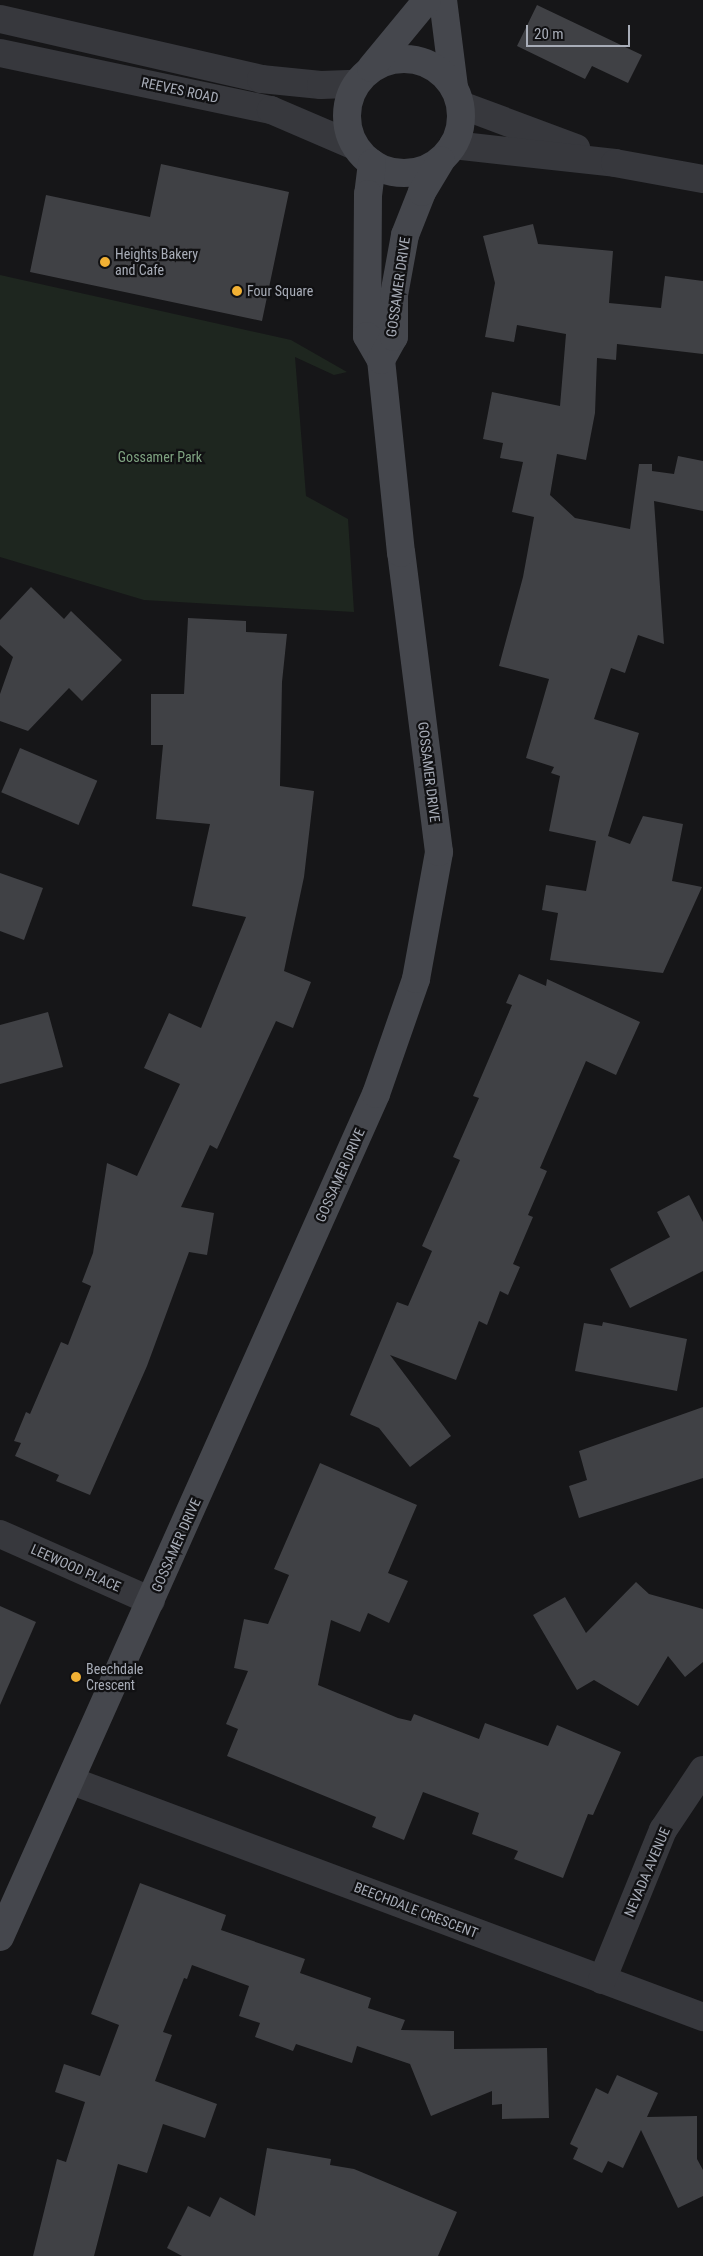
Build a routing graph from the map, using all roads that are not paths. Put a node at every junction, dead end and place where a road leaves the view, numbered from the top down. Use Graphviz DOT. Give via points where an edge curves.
graph roads {
  1 [pos="427,0"];
  2 [pos="443,0"];
  3 [pos="0,19"];
  4 [pos="0,53"];
  5 [pos="363,76"];
  6 [pos="458,96"];
  7 [pos="447,153"];
  8 [pos="363,155"];
  9 [pos="615,163"];
  10 [pos="703,179"];
  11 [pos="381,360"];
  12 [pos="0,1534"];
  13 [pos="151,1601"];
  14 [pos="703,1770"];
  15 [pos="72,1781"];
  16 [pos="0,1937"];
  17 [pos="602,1980"];
  18 [pos="703,2018"];
  1 -- 5 [label="main road"];
  2 -- 6 [label="main road"];
  3 -- 5 [label="street, REEVES ROAD" via="261,79 321,85"];
  4 -- 8 [label="street, REEVES ROAD" via="271,110"];
  5 -- 6 [label="main road" via="388,60 407,58 426,62 442,72"];
  5 -- 8 [label="main road" via="347,104 347,126"];
  6 -- 7 [label="main road" via="461,126"];
  6 -- 9 [label="street"];
  7 -- 8 [label="main road" via="424,170 407,174 388,171"];
  7 -- 9 [label="street"];
  7 -- 11 [label="main road, GOSSAMER DRIVE" via="422,192 404,235 394,295 394,338"];
  8 -- 11 [label="main road, GOSSAMER DRIVE" via="368,194 367,336"];
  9 -- 10 [label="street"];
  11 -- 13 [label="main road, GOSSAMER DRIVE" via="393,490 439,852 416,979 376,1094"];
  12 -- 13 [label="street, LEEWOOD PLACE"];
  13 -- 15 [label="main road, GOSSAMER DRIVE"];
  14 -- 17 [label="street, NEVADA AVENUE" via="663,1830"];
  15 -- 16 [label="main road, GOSSAMER DRIVE"];
  15 -- 17 [label="street, BEECHDALE CRESCENT"];
  17 -- 18 [label="street, BEECHDALE CRESCENT"];
}
